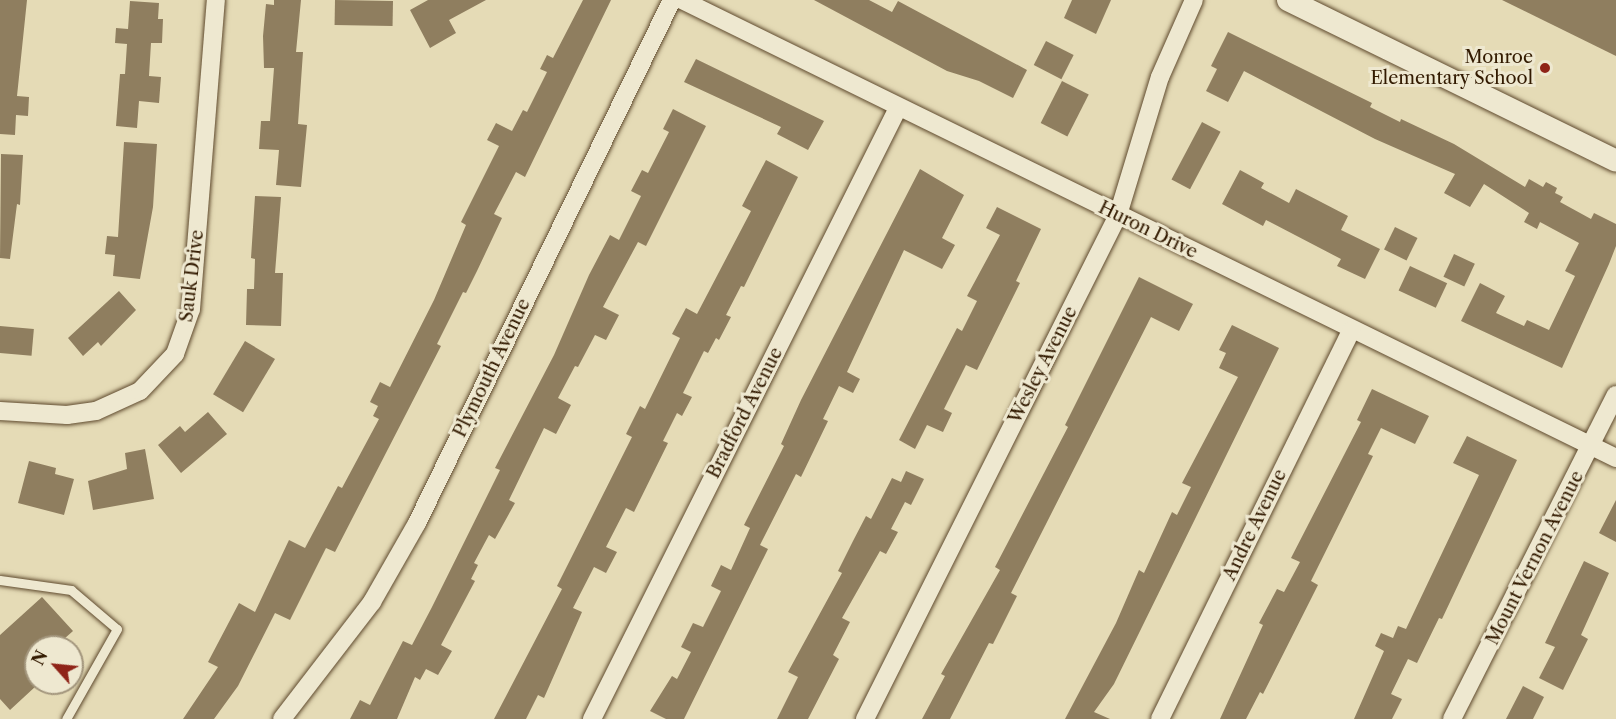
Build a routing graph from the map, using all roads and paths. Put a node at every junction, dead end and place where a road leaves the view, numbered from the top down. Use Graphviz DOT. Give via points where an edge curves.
graph roads {
  1 [pos="216,0"];
  2 [pos="672,0"];
  3 [pos="682,0"];
  4 [pos="1194,0"];
  5 [pos="1288,0"];
  6 [pos="898,108"];
  7 [pos="1616,161"];
  8 [pos="1118,215"];
  9 [pos="1351,330"];
  10 [pos="1616,395"];
  11 [pos="0,411"];
  12 [pos="1592,447"];
  13 [pos="1616,458"];
  14 [pos="0,580"];
  15 [pos="66,719"];
  16 [pos="282,719"];
  17 [pos="592,719"];
  18 [pos="866,719"];
  19 [pos="1160,719"];
  20 [pos="1452,719"];
  1 -- 11 [label="street, Sauk Drive" via="191,309 175,354 140,391 96,411 67,415"];
  2 -- 16 [label="street, Plymouth Avenue" via="417,523 372,602"];
  3 -- 6 [label="street, Huron Drive"];
  4 -- 8 [label="street, Wesley Avenue" via="1160,77"];
  5 -- 7 [label="street"];
  6 -- 8 [label="street, Huron Drive"];
  6 -- 17 [label="street, Bradford Avenue"];
  8 -- 9 [label="street, Huron Drive"];
  8 -- 18 [label="street, Wesley Avenue"];
  9 -- 12 [label="street, Huron Drive"];
  9 -- 19 [label="street, Andre Avenue"];
  10 -- 12 [label="street, Mount Vernon Avenue"];
  12 -- 13 [label="street, Huron Drive"];
  12 -- 20 [label="street, Mount Vernon Avenue"];
  14 -- 15 [label="lane" via="71,590 117,629"];
}
